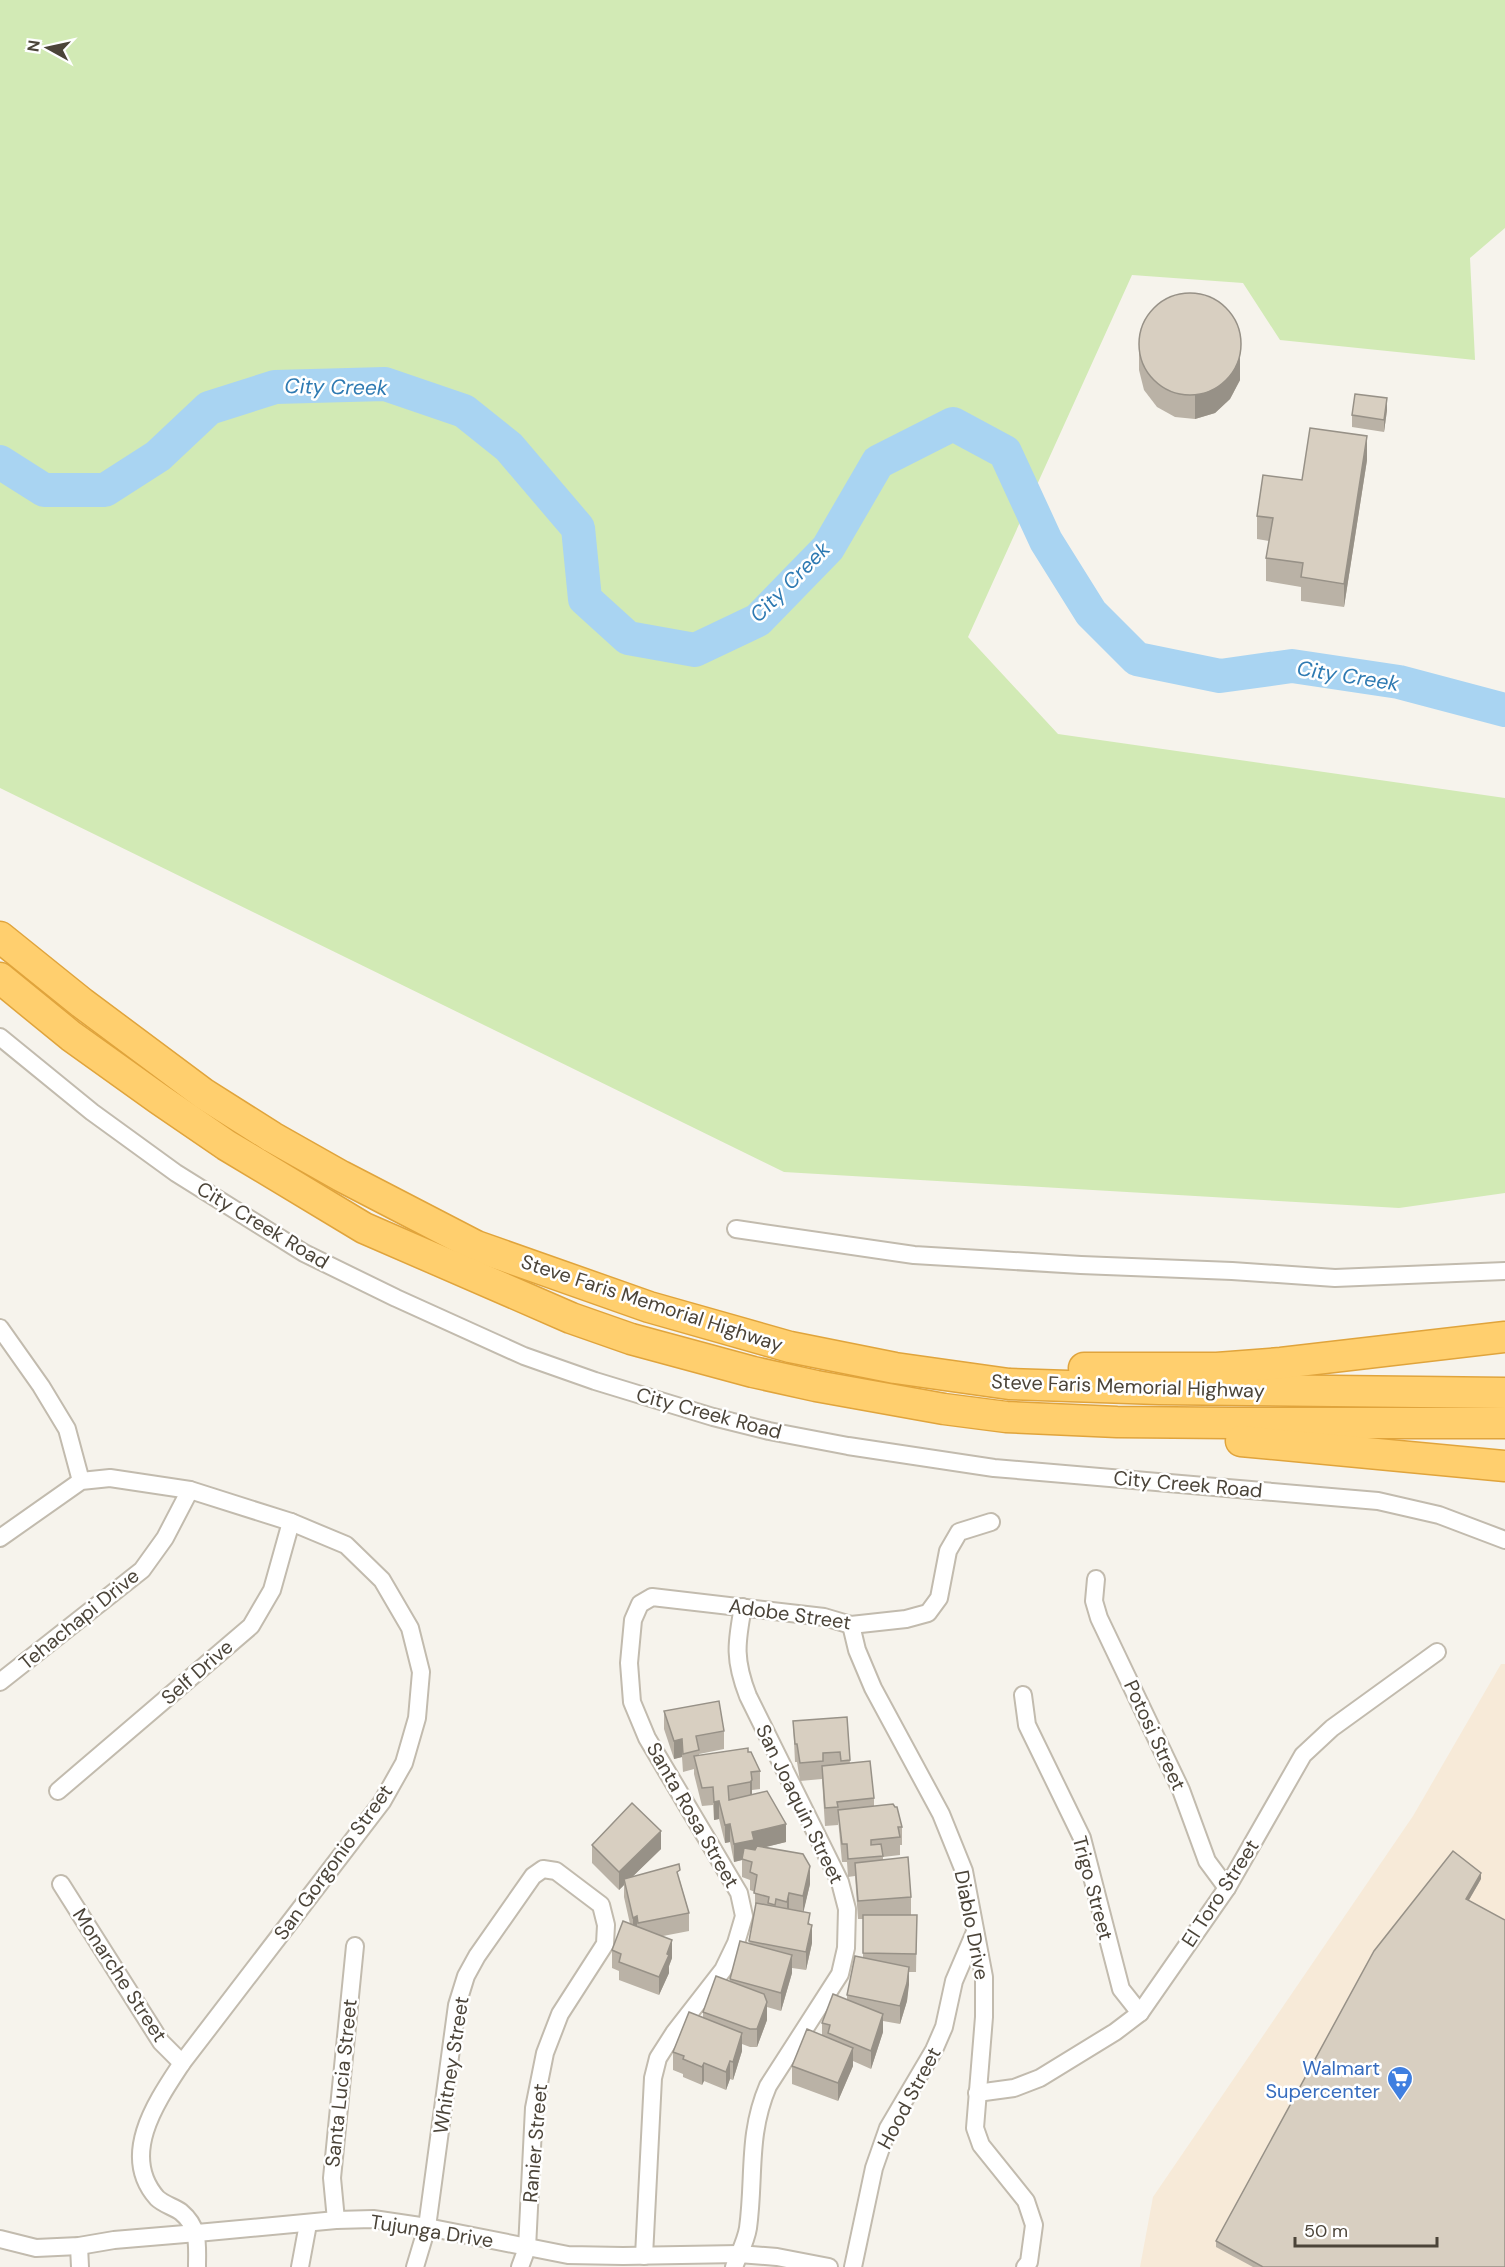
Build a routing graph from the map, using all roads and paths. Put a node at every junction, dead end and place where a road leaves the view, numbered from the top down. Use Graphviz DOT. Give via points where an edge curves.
graph roads {
  1 [pos="0,937"];
  2 [pos="0,978"];
  3 [pos="0,1037"];
  4 [pos="736,1229"];
  5 [pos="1505,1271"];
  6 [pos="0,1328"];
  7 [pos="1505,1337"];
  8 [pos="895,1368"];
  9 [pos="1505,1393"];
  10 [pos="1006,1417"];
  11 [pos="1505,1423"];
  12 [pos="1505,1466"];
  13 [pos="81,1480"];
  14 [pos="190,1490"];
  15 [pos="291,1522"];
  16 [pos="990,1522"];
  17 [pos="3,1530"];
  18 [pos="1505,1540"];
  19 [pos="1096,1579"];
  20 [pos="640,1604"];
  21 [pos="743,1607"];
  22 [pos="851,1625"];
  23 [pos="1437,1653"];
  24 [pos="0,1682"];
  25 [pos="1023,1695"];
  26 [pos="58,1791"];
  27 [pos="61,1884"];
  28 [pos="1227,1888"];
  29 [pos="606,1925"];
  30 [pos="975,1932"];
  31 [pos="355,1946"];
  32 [pos="1140,2013"];
  33 [pos="182,2063"];
  34 [pos="977,2093"];
  35 [pos="336,2220"];
  36 [pos="308,2224"];
  37 [pos="427,2228"];
  38 [pos="197,2233"];
  39 [pos="0,2239"];
  40 [pos="79,2246"];
  41 [pos="527,2248"];
  42 [pos="644,2256"];
  43 [pos="737,2260"];
  44 [pos="623,2262"];
  45 [pos="80,2267"];
  46 [pos="197,2267"];
  47 [pos="300,2267"];
  48 [pos="415,2267"];
  49 [pos="520,2267"];
  50 [pos="829,2267"];
  51 [pos="853,2267"];
  52 [pos="1025,2267"];
  1 -- 8 [label="highway, Steve Faris Memorial Highway" via="204,1094 340,1176 476,1246 649,1307 790,1347"];
  2 -- 10 [label="highway, Steve Faris Memorial Highway" via="71,1036 226,1145 364,1228 511,1293 631,1339 753,1372 890,1400"];
  3 -- 18 [label="street, City Creek Road" via="92,1112 176,1173 304,1253 524,1356 595,1381 713,1417 848,1446 994,1468 1377,1501 1439,1515"];
  4 -- 5 [label="street" via="914,1255 1081,1265 1335,1278"];
  6 -- 13 [label="street" via="67,1430"];
  7 -- 8 [label="highway" via="1217,1368"];
  8 -- 9 [label="highway, Steve Faris Memorial Highway" via="1009,1384 1077,1387"];
  10 -- 11 [label="highway, Steve Faris Memorial Highway" via="1118,1422"];
  10 -- 12 [label="highway"];
  13 -- 14 [label="street, San Gorgonio Street" via="110,1478"];
  13 -- 17 [label="street"];
  14 -- 15 [label="street, San Gorgonio Street"];
  14 -- 24 [label="street, Tehachapi Drive" via="165,1538 142,1570"];
  15 -- 26 [label="street, Self Drive" via="272,1590 251,1626"];
  15 -- 33 [label="street, San Gorgonio Street" via="346,1545 382,1580 410,1628 421,1672 417,1718 404,1763 382,1802"];
  16 -- 22 [label="street, Adobe Street" via="959,1532 948,1551 939,1598 928,1613"];
  19 -- 28 [label="street, Potosi Street" via="1094,1601 1099,1617 1181,1790 1207,1861"];
  20 -- 21 [label="street, Adobe Street" via="652,1597"];
  20 -- 42 [label="street, Santa Rosa Street" via="633,1620 629,1663 632,1702 647,1738 739,1893 744,1916 723,1970 658,2058 653,2078"];
  21 -- 22 [label="street, Adobe Street" via="824,1617"];
  21 -- 43 [label="street, San Joaquin Street" via="736,1644 738,1671 840,1882 846,1909 846,1948 840,1974 768,2086 760,2105 753,2132 747,2229"];
  22 -- 30 [label="street, Diablo Drive" via="873,1688 945,1824 964,1871"];
  23 -- 28 [label="street, El Toro Street" via="1332,1728 1304,1755"];
  25 -- 32 [label="street, Trigo Street" via="1027,1725 1082,1838 1121,1989"];
  27 -- 33 [label="street, Monarche Street" via="161,2042"];
  28 -- 32 [label="street, El Toro Street"];
  29 -- 37 [label="street, Whitney Street" via="601,1905 556,1871 543,1869 533,1876 477,1956 457,2005"];
  29 -- 41 [label="street, Ranier Street" via="605,1944 560,2014 545,2053 534,2108"];
  30 -- 34 [label="street, Diablo Drive" via="984,1977"];
  30 -- 51 [label="street, Hood Street" via="954,1981 944,2027 934,2050 888,2128 874,2168"];
  31 -- 35 [label="street, Santa Lucia Street" via="332,2178"];
  32 -- 34 [label="street, El Toro Street" via="1040,2078 1014,2088"];
  33 -- 38 [label="street, San Gorgonio Street" via="155,2104 142,2137 143,2173 157,2199 182,2213"];
  34 -- 52 [label="street, Diablo Drive" via="975,2128 981,2145 1026,2201 1034,2225"];
  35 -- 36 [label="street, Tujunga Drive"];
  35 -- 37 [label="street, Tujunga Drive" via="373,2219"];
  36 -- 38 [label="street, Tujunga Drive"];
  36 -- 47 [label="street"];
  37 -- 41 [label="street, Tujunga Drive"];
  37 -- 48 [label="street, Whitney Street"];
  38 -- 40 [label="street, Tujunga Drive"];
  38 -- 46 [label="street"];
  39 -- 40 [label="street, Tujunga Drive" via="36,2248"];
  40 -- 45 [label="street"];
  41 -- 44 [label="street, Tujunga Drive"];
  41 -- 49 [label="street, Ranier Street"];
  42 -- 43 [label="street, Tujunga Drive"];
  42 -- 44 [label="street, Tujunga Drive"];
  43 -- 50 [label="street, Tujunga Drive" via="777,2257"];
}
